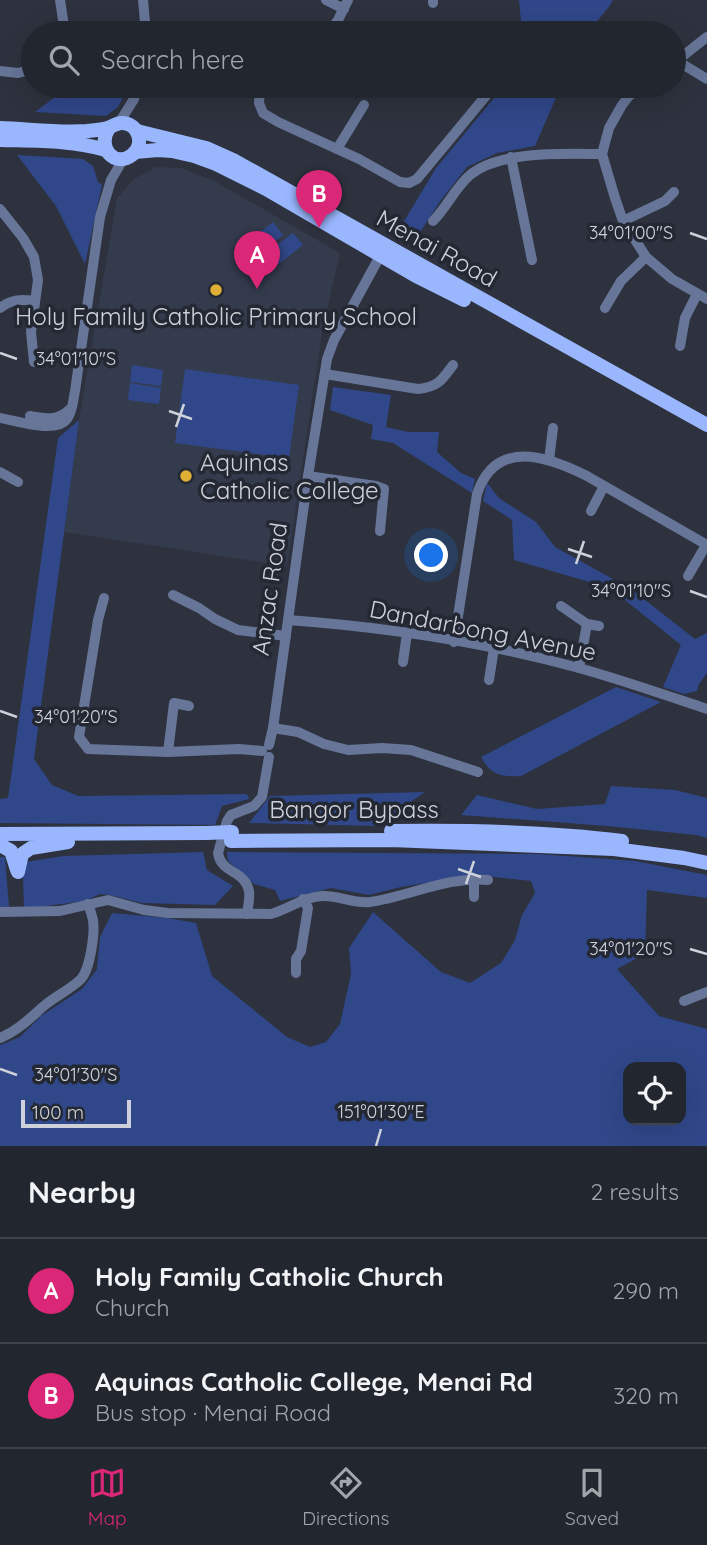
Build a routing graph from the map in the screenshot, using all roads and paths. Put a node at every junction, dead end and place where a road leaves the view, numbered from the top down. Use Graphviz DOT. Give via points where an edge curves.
graph roads {
  1 [pos="60,0"];
  2 [pos="144,0"];
  3 [pos="326,0"];
  4 [pos="346,4"];
  5 [pos="63,21"];
  6 [pos="145,21"];
  7 [pos="337,21"];
  8 [pos="707,37"];
  9 [pos="686,53"];
  10 [pos="686,67"];
  11 [pos="0,71"];
  12 [pos="21,72"];
  13 [pos="707,79"];
  14 [pos="134,98"];
  15 [pos="259,98"];
  16 [pos="484,98"];
  17 [pos="628,98"];
  18 [pos="364,106"];
  19 [pos="124,127"];
  20 [pos="0,128"];
  21 [pos="0,139"];
  22 [pos="337,149"];
  23 [pos="119,154"];
  24 [pos="602,154"];
  25 [pos="511,157"];
  26 [pos="674,192"];
  27 [pos="0,209"];
  28 [pos="433,221"];
  29 [pos="623,221"];
  30 [pos="384,251"];
  31 [pos="646,257"];
  32 [pos="532,260"];
  33 [pos="702,296"];
  34 [pos="35,301"];
  35 [pos="0,308"];
  36 [pos="605,308"];
  37 [pos="680,346"];
  38 [pos="34,362"];
  39 [pos="453,365"];
  40 [pos="324,374"];
  41 [pos="72,407"];
  42 [pos="0,412"];
  43 [pos="0,418"];
  44 [pos="707,424"];
  45 [pos="553,428"];
  46 [pos="707,434"];
  47 [pos="549,460"];
  48 [pos="0,472"];
  49 [pos="308,476"];
  50 [pos="18,482"];
  51 [pos="604,486"];
  52 [pos="591,511"];
  53 [pos="380,531"];
  54 [pos="707,545"];
  55 [pos="688,576"];
  56 [pos="173,595"];
  57 [pos="104,598"];
  58 [pos="561,606"];
  59 [pos="288,620"];
  60 [pos="587,624"];
  61 [pos="599,626"];
  62 [pos="407,633"];
  63 [pos="286,636"];
  64 [pos="454,642"];
  65 [pos="494,649"];
  66 [pos="404,662"];
  67 [pos="579,668"];
  68 [pos="489,680"];
  69 [pos="189,706"];
  70 [pos="707,709"];
  71 [pos="273,728"];
  72 [pos="267,751"];
  73 [pos="168,752"];
  74 [pos="478,772"];
  75 [pos="0,834"];
  76 [pos="206,837"];
  77 [pos="232,837"];
  78 [pos="68,842"];
  79 [pos="0,844"];
  80 [pos="707,854"];
  81 [pos="707,863"];
  82 [pos="474,880"];
  83 [pos="488,880"];
  84 [pos="474,897"];
  85 [pos="303,900"];
  86 [pos="88,904"];
  87 [pos="0,912"];
  88 [pos="247,914"];
  89 [pos="284,958"];
  90 [pos="296,958"];
  91 [pos="296,973"];
  92 [pos="707,992"];
  93 [pos="684,1000"];
  94 [pos="0,1038"];
  1 -- 5 [label="street"];
  2 -- 6 [label="street"];
  3 -- 4 [label="street"];
  4 -- 7 [label="street"];
  8 -- 9 [label="street"];
  10 -- 13 [label="street"];
  11 -- 12 [label="street"];
  14 -- 19 [label="street"];
  15 -- 22 [label="street" via="263,113"];
  16 -- 22 [label="street" via="409,183"];
  17 -- 24 [label="street" via="609,128"];
  18 -- 22 [label="street"];
  19 -- 20 [label="main road, Menai Road" via="82,131"];
  19 -- 23 [label="main road" via="140,141"];
  19 -- 23 [label="main road" via="104,136 104,142"];
  19 -- 30 [label="main road, Menai Road" via="206,148 235,161"];
  21 -- 23 [label="main road, Menai Road" via="84,144"];
  23 -- 30 [label="main road, Menai Road" via="172,151 216,164"];
  23 -- 41 [label="street" via="100,217"];
  24 -- 25 [label="street"];
  24 -- 29 [label="street"];
  25 -- 28 [label="street" via="473,172"];
  25 -- 32 [label="street"];
  26 -- 29 [label="street"];
  27 -- 34 [label="street" via="34,257"];
  29 -- 31 [label="street"];
  30 -- 40 [label="street, Anzac Road" via="334,340"];
  30 -- 44 [label="main road, Menai Road"];
  30 -- 46 [label="main road, Menai Road" via="416,276 528,332"];
  31 -- 33 [label="street"];
  31 -- 36 [label="street" via="621,281"];
  33 -- 37 [label="street" via="685,318"];
  34 -- 35 [label="street" via="10,301"];
  34 -- 38 [label="street"];
  39 -- 40 [label="street" via="432,387 418,389"];
  40 -- 49 [label="street, Anzac Road"];
  41 -- 42 [label="street" via="55,419"];
  41 -- 43 [label="street" via="58,426"];
  45 -- 47 [label="street"];
  47 -- 51 [label="street"];
  47 -- 64 [label="street" via="516,457 502,461 482,481"];
  48 -- 50 [label="street"];
  49 -- 53 [label="street" via="384,489"];
  49 -- 59 [label="street, Anzac Road"];
  51 -- 52 [label="street"];
  51 -- 54 [label="street"];
  54 -- 55 [label="street"];
  56 -- 63 [label="street" via="238,630"];
  57 -- 73 [label="street" via="79,737 88,749"];
  58 -- 60 [label="street"];
  59 -- 62 [label="street, Dandarbong Avenue"];
  59 -- 63 [label="street, Anzac Road"];
  60 -- 61 [label="street"];
  60 -- 67 [label="street"];
  62 -- 64 [label="street, Dandarbong Avenue"];
  62 -- 66 [label="street"];
  63 -- 71 [label="street, Anzac Road"];
  64 -- 65 [label="street, Dandarbong Avenue"];
  65 -- 67 [label="street, Dandarbong Avenue"];
  65 -- 68 [label="street"];
  67 -- 70 [label="street, Dandarbong Avenue"];
  69 -- 73 [label="street" via="174,703"];
  71 -- 72 [label="street, Anzac Road"];
  71 -- 74 [label="street" via="348,750 411,750"];
  72 -- 73 [label="street"];
  72 -- 88 [label="street, Anzac Road" via="262,797 254,806 231,815 218,853 223,866 247,884"];
  75 -- 76 [label="main road, Bangor Bypass"];
  76 -- 77 [label="main road, Bangor Bypass, bridge"];
  76 -- 78 [label="main road, Bangor Bypass"];
  77 -- 80 [label="main road, Bangor Bypass" via="450,831 588,836"];
  77 -- 81 [label="main road, Bangor Bypass" via="614,849"];
  78 -- 79 [label="main road, Bangor Bypass"];
  78 -- 79 [label="main road" via="31,848 22,854 18,872 11,851"];
  82 -- 83 [label="street"];
  82 -- 84 [label="street"];
  82 -- 85 [label="street" via="367,902 326,895"];
  85 -- 88 [label="street" via="272,913"];
  85 -- 90 [label="street" via="308,908 302,951"];
  86 -- 87 [label="street" via="60,911"];
  86 -- 88 [label="street" via="107,900 168,913"];
  86 -- 94 [label="street" via="93,928 82,978"];
  89 -- 90 [label="street"];
  90 -- 91 [label="street"];
  92 -- 93 [label="street"];
}
